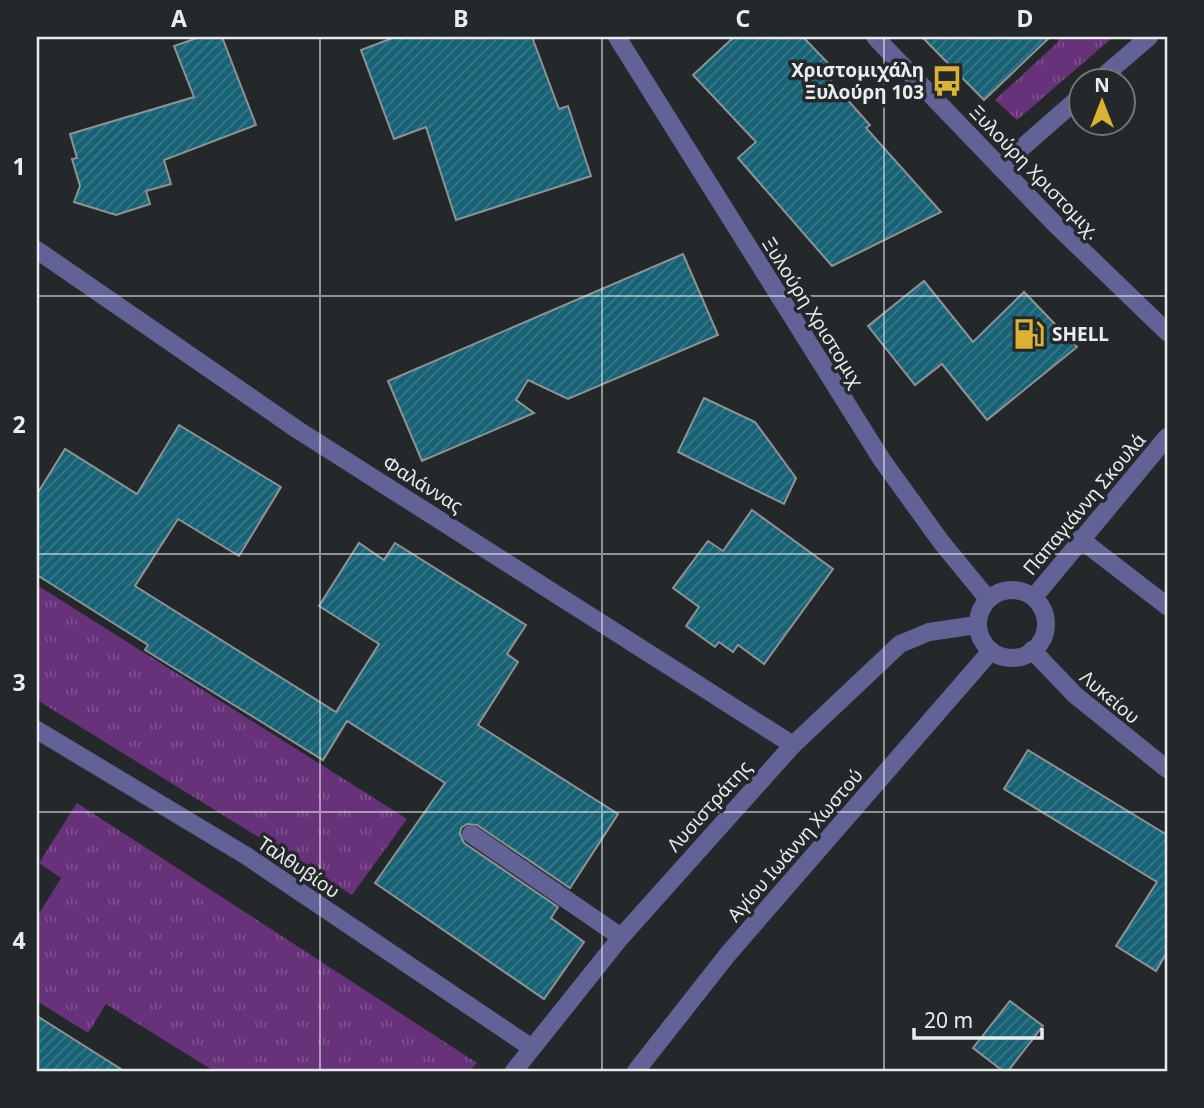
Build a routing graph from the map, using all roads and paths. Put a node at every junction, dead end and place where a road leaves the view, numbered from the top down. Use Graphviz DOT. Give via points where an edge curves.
graph roads {
  1 [pos="617,37"];
  2 [pos="875,37"];
  3 [pos="1149,37"];
  4 [pos="1115,66"];
  5 [pos="1068,107"];
  6 [pos="1000,167"];
  7 [pos="37,250"];
  8 [pos="1167,332"];
  9 [pos="1167,437"];
  10 [pos="1080,539"];
  11 [pos="1034,597"];
  12 [pos="988,599"];
  13 [pos="1167,606"];
  14 [pos="977,625"];
  15 [pos="1032,650"];
  16 [pos="991,651"];
  17 [pos="37,730"];
  18 [pos="793,745"];
  19 [pos="1167,769"];
  20 [pos="471,834"];
  21 [pos="621,937"];
  22 [pos="532,1048"];
  23 [pos="514,1071"];
  24 [pos="636,1071"];
  1 -- 12 [label="street, Ξυλούρη Χριστομιχ" via="882,460"];
  2 -- 6 [label="street, Ξυλούρη Χριστομιχ."];
  3 -- 4 [label="street"];
  5 -- 6 [label="street"];
  6 -- 8 [label="street, Ξυλούρη Χριστομιχ."];
  7 -- 18 [label="street, Φαλάννας" via="298,430"];
  9 -- 10 [label="street, Παπαγιάννη Σκουλά"];
  10 -- 11 [label="street, Παπαγιάννη Σκουλά"];
  10 -- 13 [label="street"];
  11 -- 12 [label="street" via="1009,590"];
  11 -- 15 [label="street" via="1045,614 1046,626"];
  12 -- 14 [label="street"];
  14 -- 16 [label="street"];
  14 -- 18 [label="street, Λυσιστράτης" via="929,632 900,644"];
  15 -- 16 [label="street" via="1016,658"];
  15 -- 19 [label="street, Λυκείου" via="1074,695"];
  16 -- 24 [label="street, Αγίου Ιωάννη Χωστού" via="728,954"];
  17 -- 22 [label="street, Ταλθυβίου" via="245,855"];
  18 -- 21 [label="street, Λυσιστράτης"];
  20 -- 21 [label="street"];
  21 -- 22 [label="street, Λυσιστράτης"];
  22 -- 23 [label="street, Λυσιστράτης"];
}
